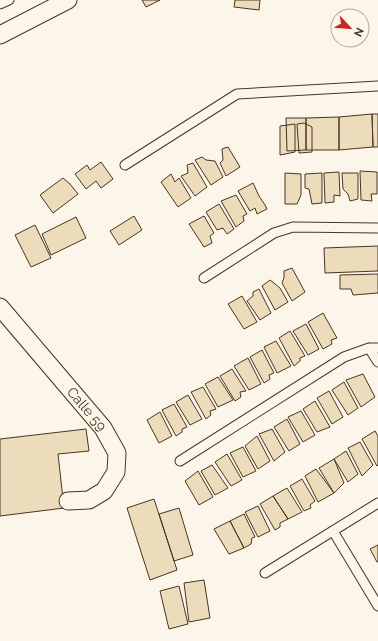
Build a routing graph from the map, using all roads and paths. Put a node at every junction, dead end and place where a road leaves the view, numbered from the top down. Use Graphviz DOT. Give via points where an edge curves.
graph roads {
  1 [pos="9,0"];
  2 [pos="68,0"];
  3 [pos="0,4"];
  4 [pos="0,35"];
  5 [pos="378,86"];
  6 [pos="126,165"];
  7 [pos="378,228"];
  8 [pos="204,278"];
  9 [pos="0,307"];
  10 [pos="374,348"];
  11 [pos="378,362"];
  12 [pos="180,460"];
  13 [pos="68,501"];
  14 [pos="378,503"];
  15 [pos="333,531"];
  16 [pos="265,573"];
  17 [pos="378,606"];
  1 -- 3 [label="lane"];
  2 -- 4 [label="street"];
  5 -- 6 [label="lane" via="237,94"];
  7 -- 8 [label="lane" via="293,227 274,233"];
  9 -- 13 [label="street, Calle 59" via="103,428 117,453 116,472 104,491 89,500"];
  10 -- 11 [label="lane"];
  10 -- 12 [label="lane" via="344,356"];
  14 -- 15 [label="lane"];
  15 -- 16 [label="lane"];
  15 -- 17 [label="lane"];
}
